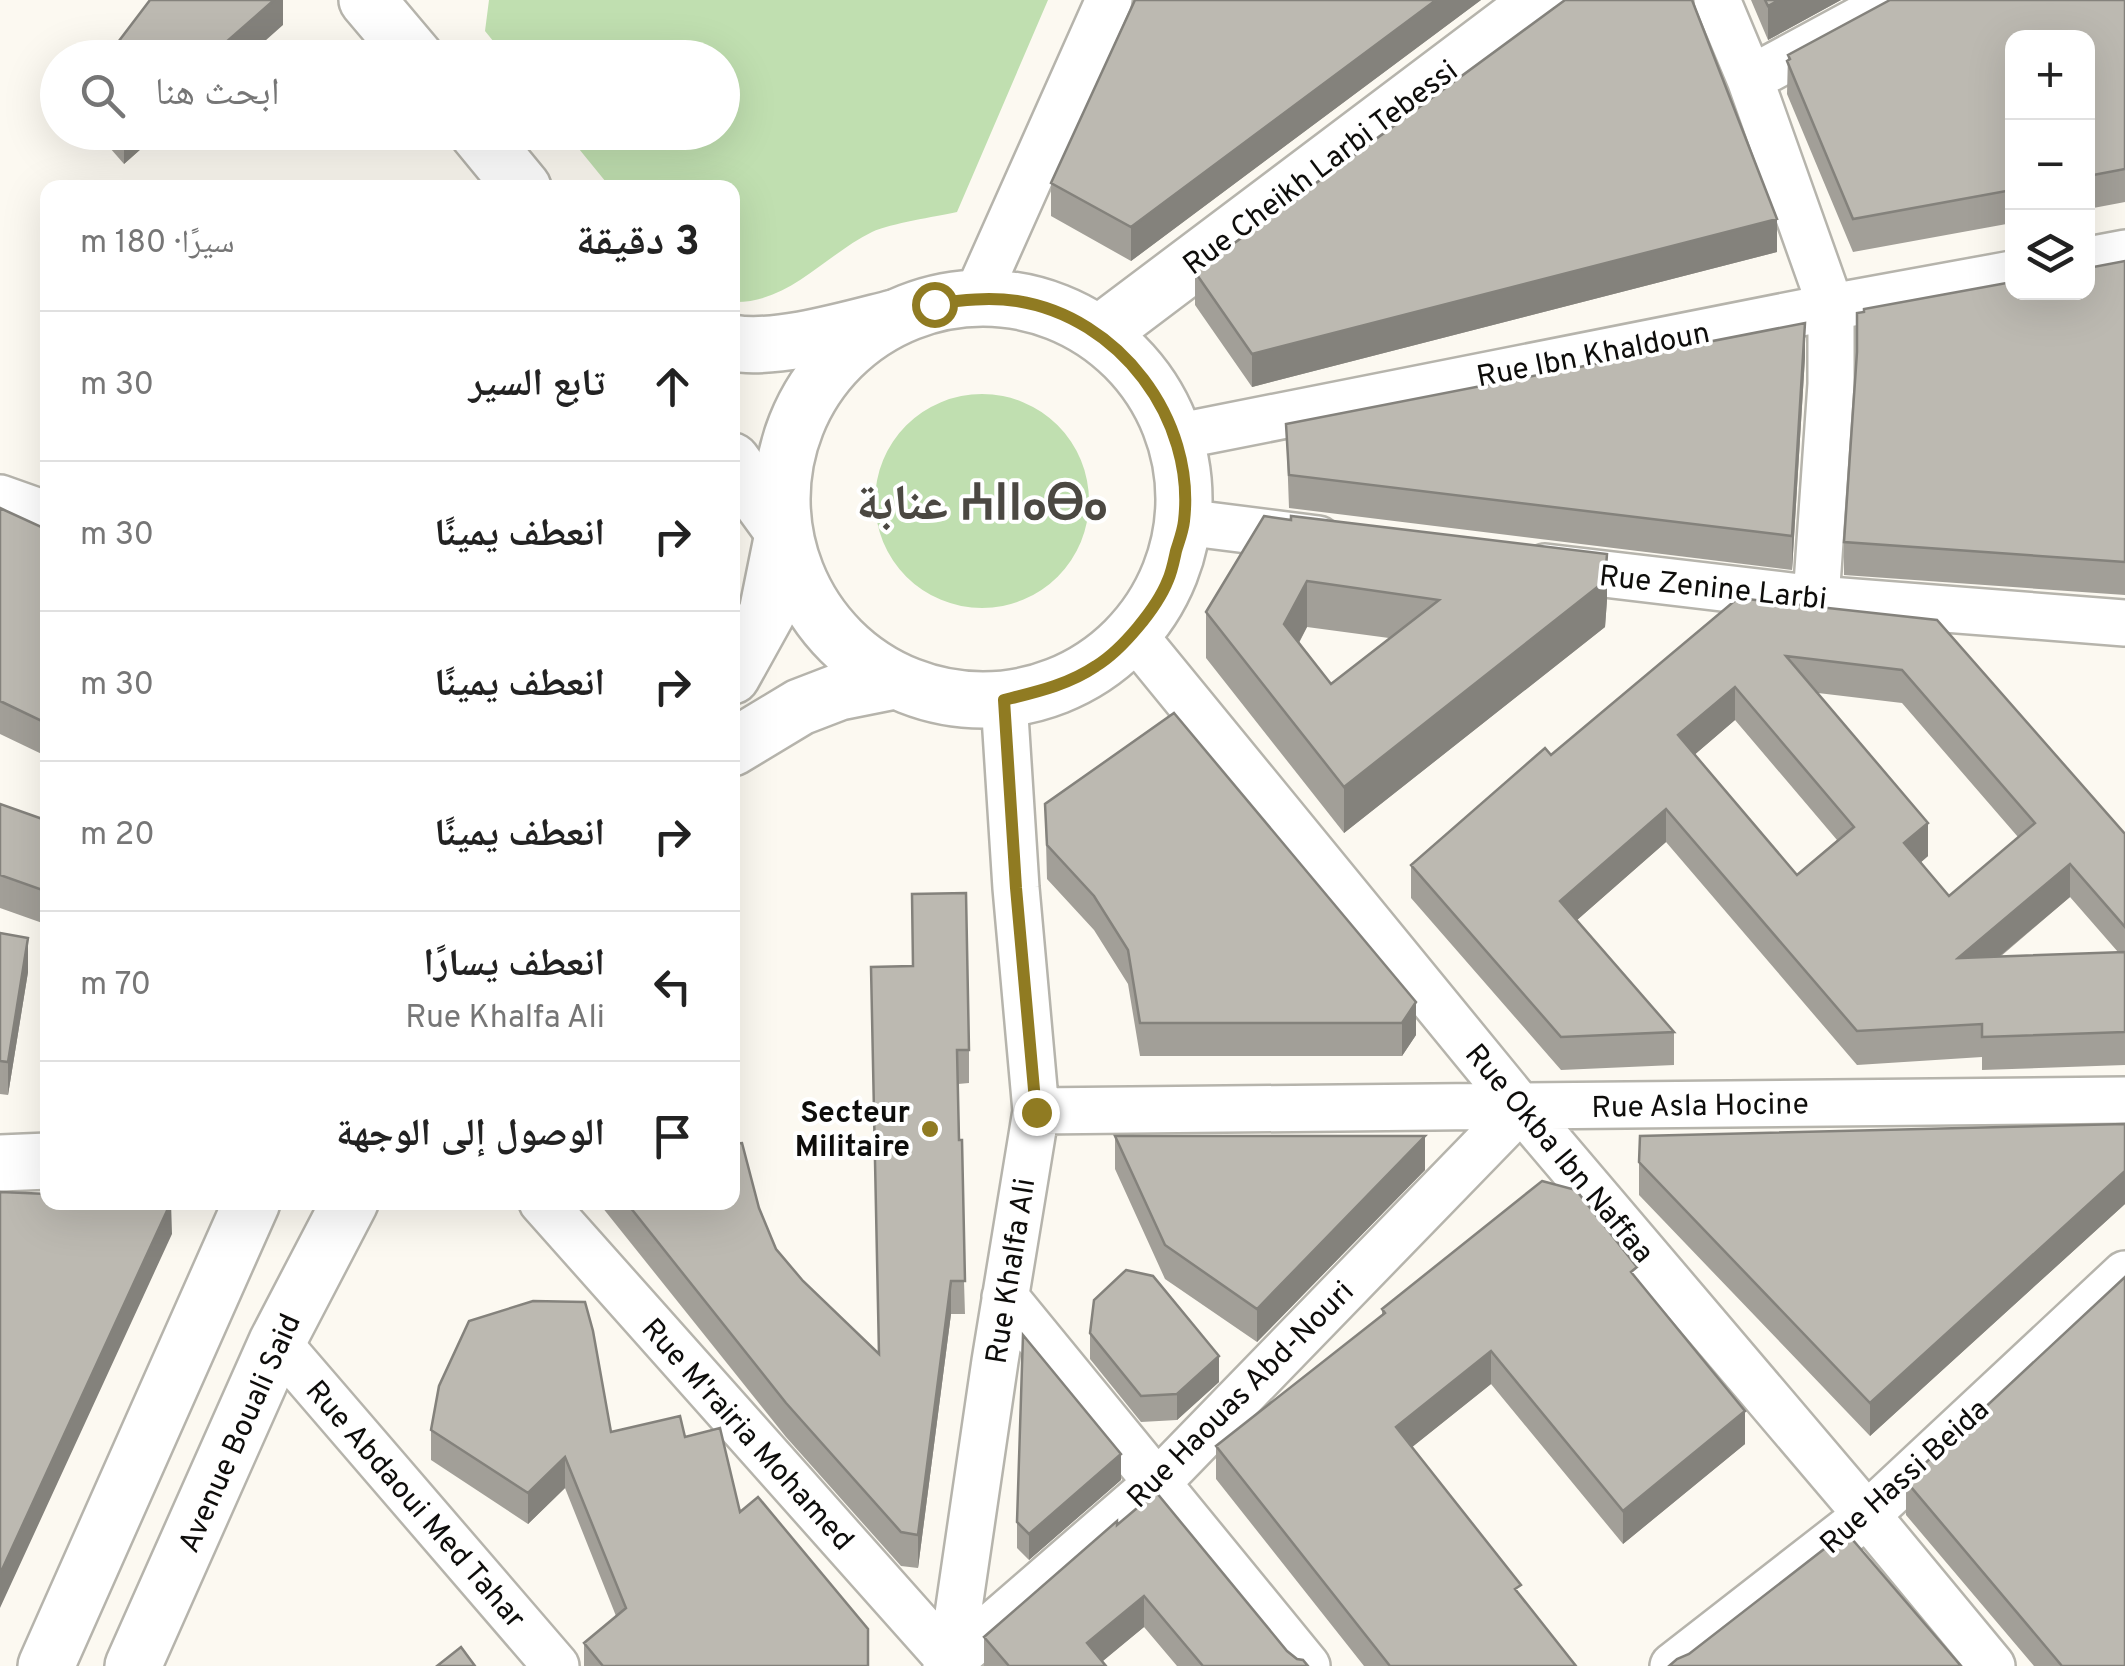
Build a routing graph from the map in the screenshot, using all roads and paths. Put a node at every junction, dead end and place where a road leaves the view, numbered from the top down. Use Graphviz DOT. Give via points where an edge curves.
graph roads {
  1 [pos="367,0"];
  2 [pos="427,0"];
  3 [pos="1108,0"];
  4 [pos="1542,0"];
  5 [pos="1717,0"];
  6 [pos="1896,0"];
  7 [pos="401,40"];
  8 [pos="417,40"];
  9 [pos="1750,79"];
  10 [pos="492,150"];
  11 [pos="517,180"];
  12 [pos="2125,254"];
  13 [pos="2095,259"];
  14 [pos="2005,275"];
  15 [pos="976,298"];
  16 [pos="1831,307"];
  17 [pos="894,318"];
  18 [pos="1099,334"];
  19 [pos="740,345"];
  20 [pos="1175,437"];
  21 [pos="740,472"];
  22 [pos="0,498"];
  23 [pos="40,512"];
  24 [pos="1184,522"];
  25 [pos="783,531"];
  26 [pos="1357,544"];
  27 [pos="1511,563"];
  28 [pos="1816,599"];
  29 [pos="2125,623"];
  30 [pos="1134,634"];
  31 [pos="740,662"];
  32 [pos="894,681"];
  33 [pos="1004,700"];
  34 [pos="740,743"];
  35 [pos="2125,1100"];
  36 [pos="1521,1108"];
  37 [pos="1036,1112"];
  38 [pos="40,1161"];
  39 [pos="0,1163"];
  40 [pos="248,1210"];
  41 [pos="305,1210"];
  42 [pos="328,1210"];
  43 [pos="345,1210"];
  44 [pos="549,1210"];
  45 [pos="2125,1274"];
  46 [pos="1006,1297"];
  47 [pos="269,1325"];
  48 [pos="1157,1484"];
  49 [pos="179,1515"];
  50 [pos="1867,1515"];
  51 [pos="951,1665"];
  52 [pos="46,1666"];
  53 [pos="133,1666"];
  54 [pos="556,1666"];
  55 [pos="1306,1666"];
  56 [pos="1673,1666"];
  57 [pos="1992,1666"];
  1 -- 7 [label="main road"];
  2 -- 8 [label="main road"];
  3 -- 15 [label="street"];
  4 -- 18 [label="main road, Rue Cheikh Larbi Tebessi"];
  5 -- 9 [label="street"];
  6 -- 9 [label="street"];
  9 -- 16 [label="street"];
  10 -- 11 [label="main road"];
  12 -- 13 [label="street"];
  14 -- 16 [label="street, Rue Ibn Khaldoun"];
  15 -- 17 [label="main road"];
  15 -- 18 [label="main road" via="1060,313"];
  16 -- 20 [label="street, Rue Ibn Khaldoun"];
  16 -- 28 [label="street"];
  17 -- 19 [label="main road"];
  17 -- 25 [label="main road" via="842,355 803,406 783,468"];
  18 -- 20 [label="main road" via="1158,397"];
  20 -- 24 [label="main road"];
  21 -- 25 [label="main road"];
  22 -- 23 [label="street"];
  24 -- 26 [label="street"];
  24 -- 30 [label="main road" via="1168,582"];
  25 -- 31 [label="main road" via="767,613"];
  25 -- 32 [label="main road" via="803,592 842,644"];
  27 -- 28 [label="street, Rue Zenine Larbi"];
  28 -- 29 [label="street, Rue Zenine Larbi"];
  30 -- 33 [label="main road" via="1096,666 1052,688"];
  30 -- 36 [label="street, Rue Okba Ibn Naffaa"];
  32 -- 33 [label="main road" via="948,698"];
  32 -- 34 [label="main road" via="800,707"];
  33 -- 37 [label="street, Rue Khalfa Ali"];
  35 -- 36 [label="street, Rue Asla Hocine"];
  36 -- 37 [label="street, Rue Asla Hocine"];
  36 -- 48 [label="street, Rue Haouas Abd-Nouri"];
  36 -- 50 [label="street, Rue Okba Ibn Naffaa"];
  37 -- 46 [label="street, Rue Khalfa Ali"];
  38 -- 39 [label="main road"];
  40 -- 52 [label="main road"];
  41 -- 47 [label="main road, Avenue Bouali Said"];
  42 -- 47 [label="main road, Avenue Bouali Said"];
  43 -- 47 [label="main road, Avenue Bouali Said"];
  44 -- 51 [label="street, Rue M'rairia Mohamed"];
  45 -- 50 [label="street, Rue Hassi Beida"];
  46 -- 48 [label="street"];
  46 -- 51 [label="street, Rue Khalfa Ali"];
  47 -- 49 [label="main road, Avenue Bouali Said"];
  47 -- 53 [label="main road, Avenue Bouali Said"];
  47 -- 54 [label="street, Rue Abdaoui Med Tahar"];
  48 -- 51 [label="street, Rue Haouas Abd-Nouri"];
  48 -- 55 [label="street"];
  50 -- 56 [label="street, Rue Hassi Beida"];
  50 -- 57 [label="street, Rue Okba Ibn Naffaa"];
}
